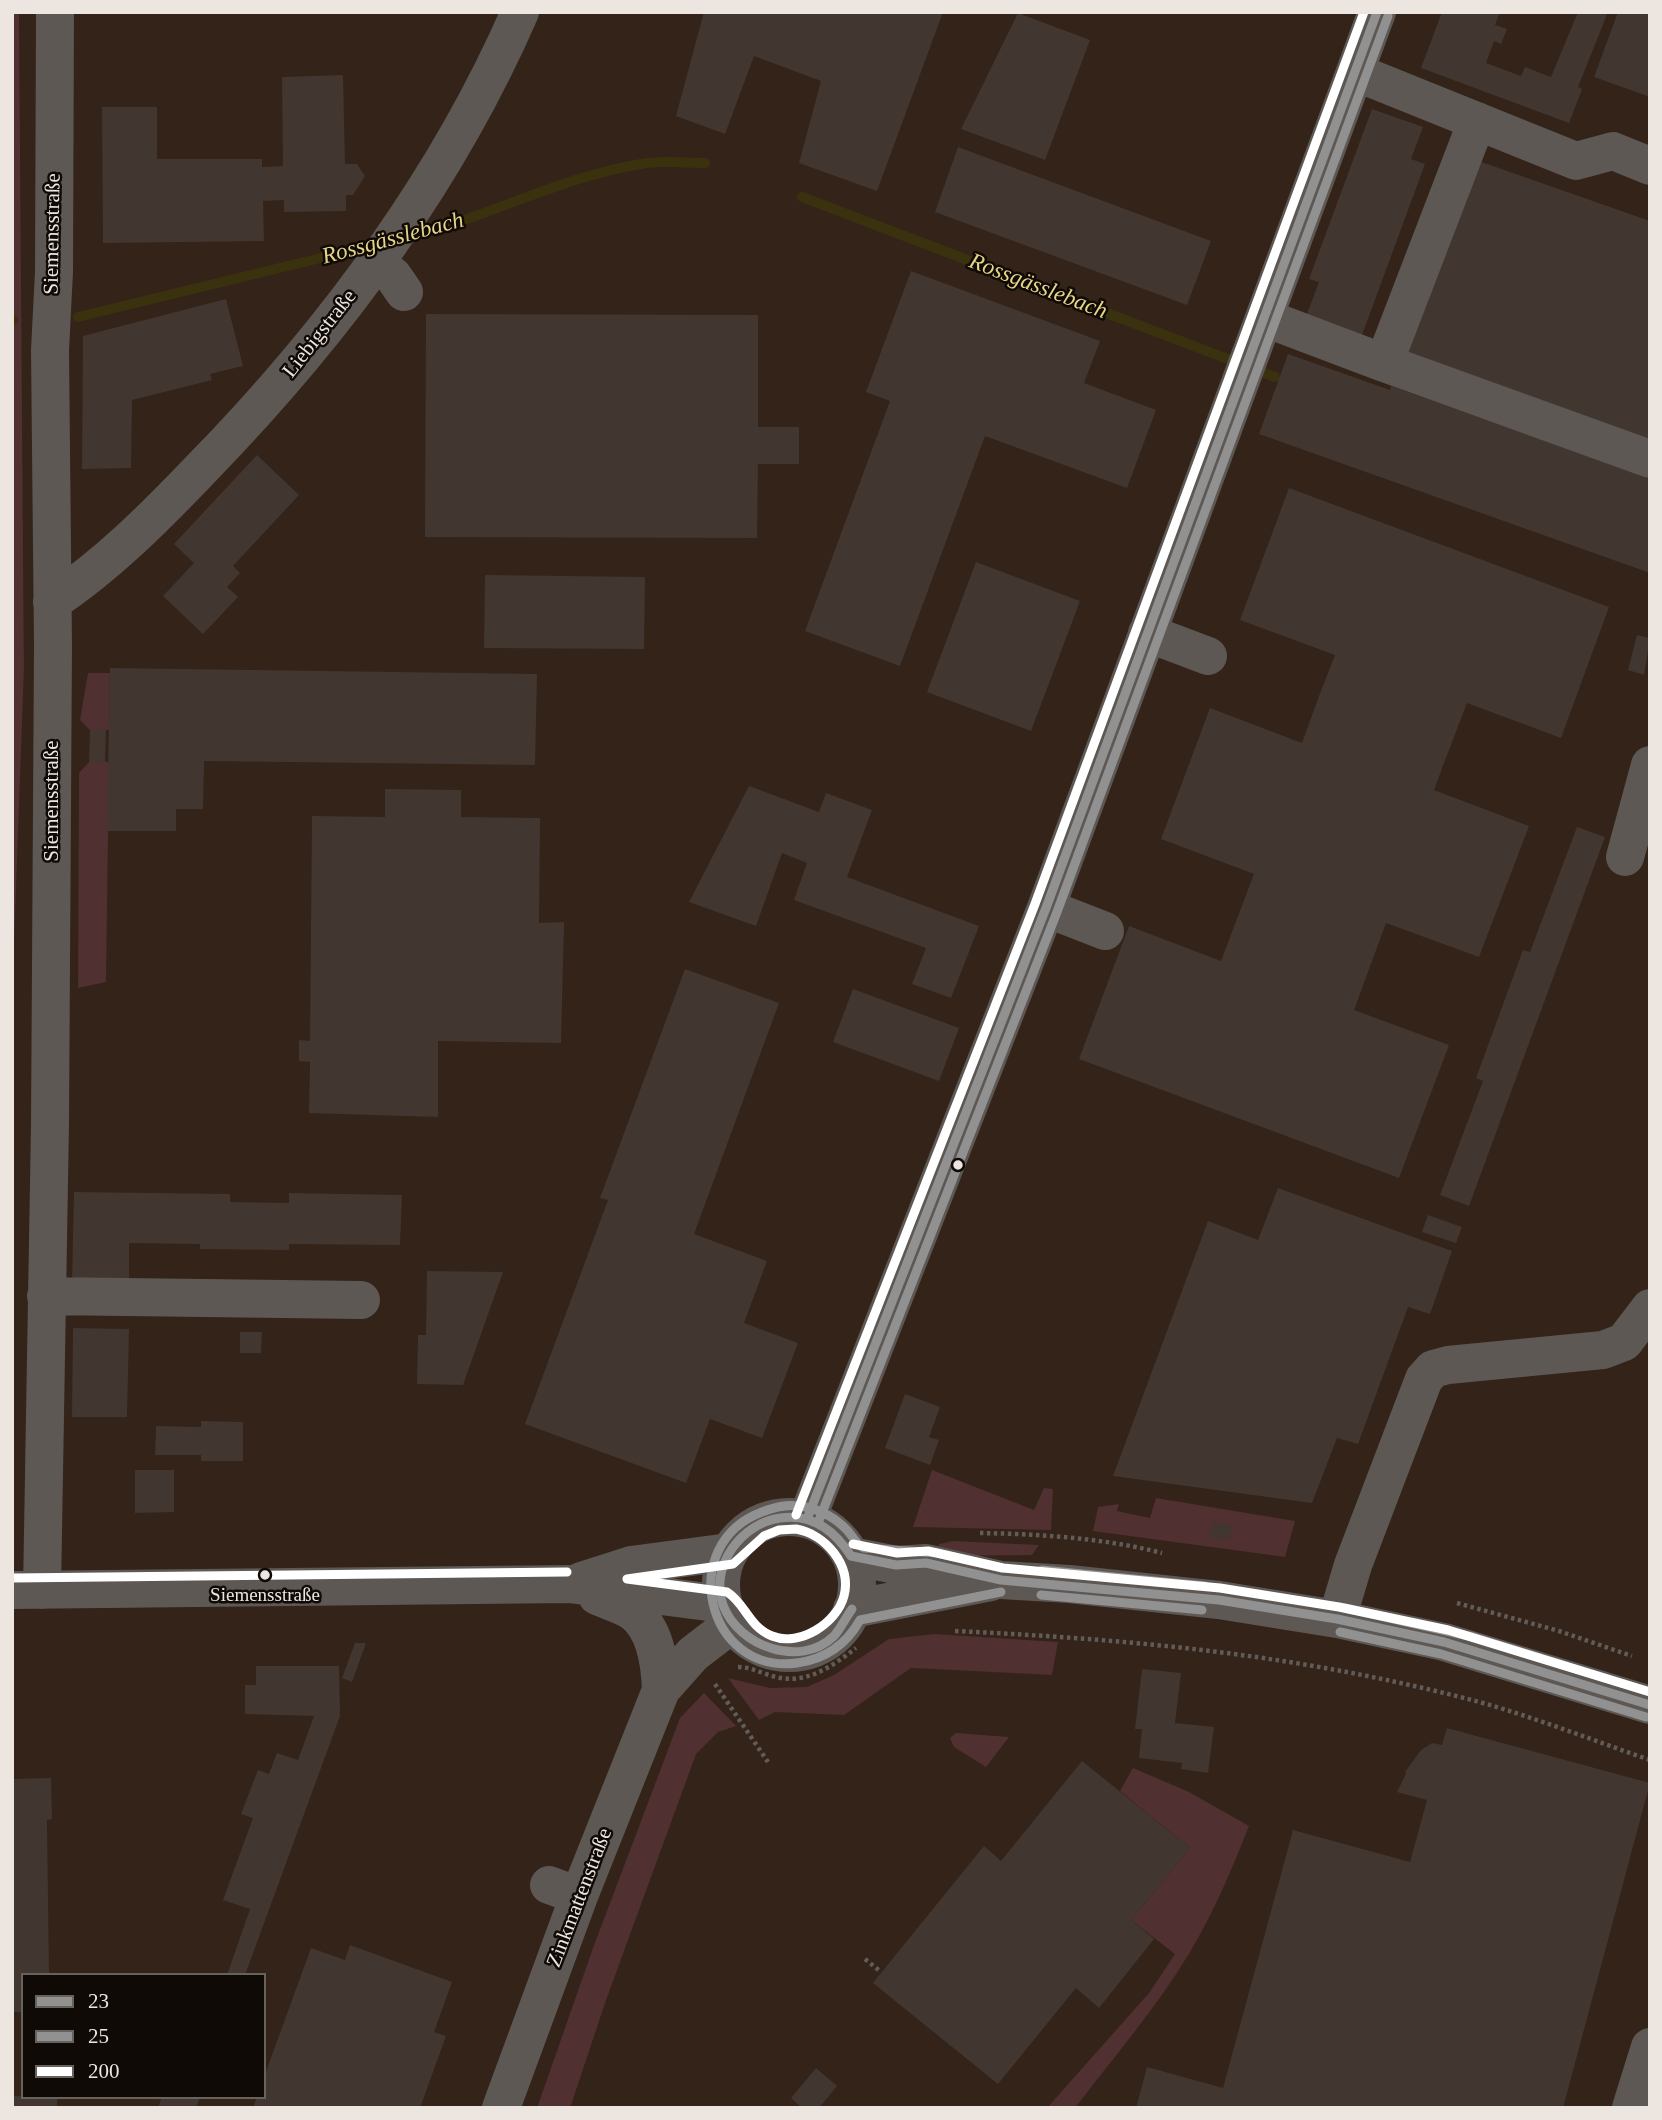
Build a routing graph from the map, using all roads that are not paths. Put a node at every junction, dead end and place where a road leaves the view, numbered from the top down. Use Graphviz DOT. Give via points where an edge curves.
graph roads {
  1 [pos="55,12"];
  2 [pos="520,12"];
  3 [pos="1377,12"];
  4 [pos="1355,72"];
  5 [pos="1478,121"];
  6 [pos="1650,166"];
  7 [pos="376,263"];
  8 [pos="404,292"];
  9 [pos="1262,326"];
  10 [pos="1384,363"];
  11 [pos="1650,459"];
  12 [pos="52,602"];
  13 [pos="1147,633"];
  14 [pos="1208,656"];
  15 [pos="1650,765"];
  16 [pos="1625,857"];
  17 [pos="1046,908"];
  18 [pos="1105,931"];
  19 [pos="46,1296"];
  20 [pos="362,1300"];
  21 [pos="1650,1308"];
  22 [pos="807,1519"];
  23 [pos="729,1552"];
  24 [pos="850,1556"];
  25 [pos="1001,1580"];
  26 [pos="569,1584"];
  27 [pos="27,1590"];
  28 [pos="852,1609"];
  29 [pos="727,1614"];
  30 [pos="1337,1619"];
  31 [pos="661,1690"];
  32 [pos="1650,1705"];
  33 [pos="1650,2047"];
  34 [pos="501,2108"];
  35 [pos="1631,2108"];
  1 -- 12 [label="street, Siemensstraße"];
  2 -- 7 [label="street, Liebigstraße" via="431,181"];
  3 -- 4 [label="street"];
  4 -- 5 [label="street"];
  4 -- 9 [label="street"];
  5 -- 6 [label="street" via="1576,161 1612,151"];
  5 -- 10 [label="street"];
  7 -- 8 [label="street"];
  7 -- 12 [label="street, Liebigstraße" via="262,407 142,530"];
  9 -- 10 [label="street"];
  9 -- 13 [label="street"];
  10 -- 11 [label="street"];
  12 -- 19 [label="street, Siemensstraße"];
  13 -- 14 [label="street"];
  13 -- 17 [label="street"];
  15 -- 16 [label="street"];
  17 -- 18 [label="street"];
  17 -- 22 [label="street"];
  19 -- 20 [label="street"];
  19 -- 27 [label="street, Siemensstraße"];
  21 -- 30 [label="street" via="1624,1342 1603,1350 1433,1369 1424,1379"];
  22 -- 23 [label="street" via="787,1517 758,1524"];
  22 -- 24 [label="street" via="828,1529"];
  23 -- 26 [label="street" via="631,1565"];
  23 -- 29 [label="street" via="722,1570"];
  24 -- 25 [label="street" via="896,1565 926,1563"];
  24 -- 28 [label="street" via="857,1583"];
  25 -- 28 [label="street"];
  25 -- 30 [label="street" via="1219,1600"];
  26 -- 27 [label="street"];
  26 -- 29 [label="street"];
  26 -- 31 [label="street, Zinkmattenstraße" via="634,1612 652,1638"];
  28 -- 29 [label="street" via="835,1635 822,1644 784,1653 761,1647"];
  29 -- 31 [label="street, Zinkmattenstraße" via="700,1664"];
  30 -- 32 [label="street" via="1444,1642"];
  31 -- 34 [label="street, Zinkmattenstraße" via="564,1890"];
  33 -- 35 [label="street"];
}
